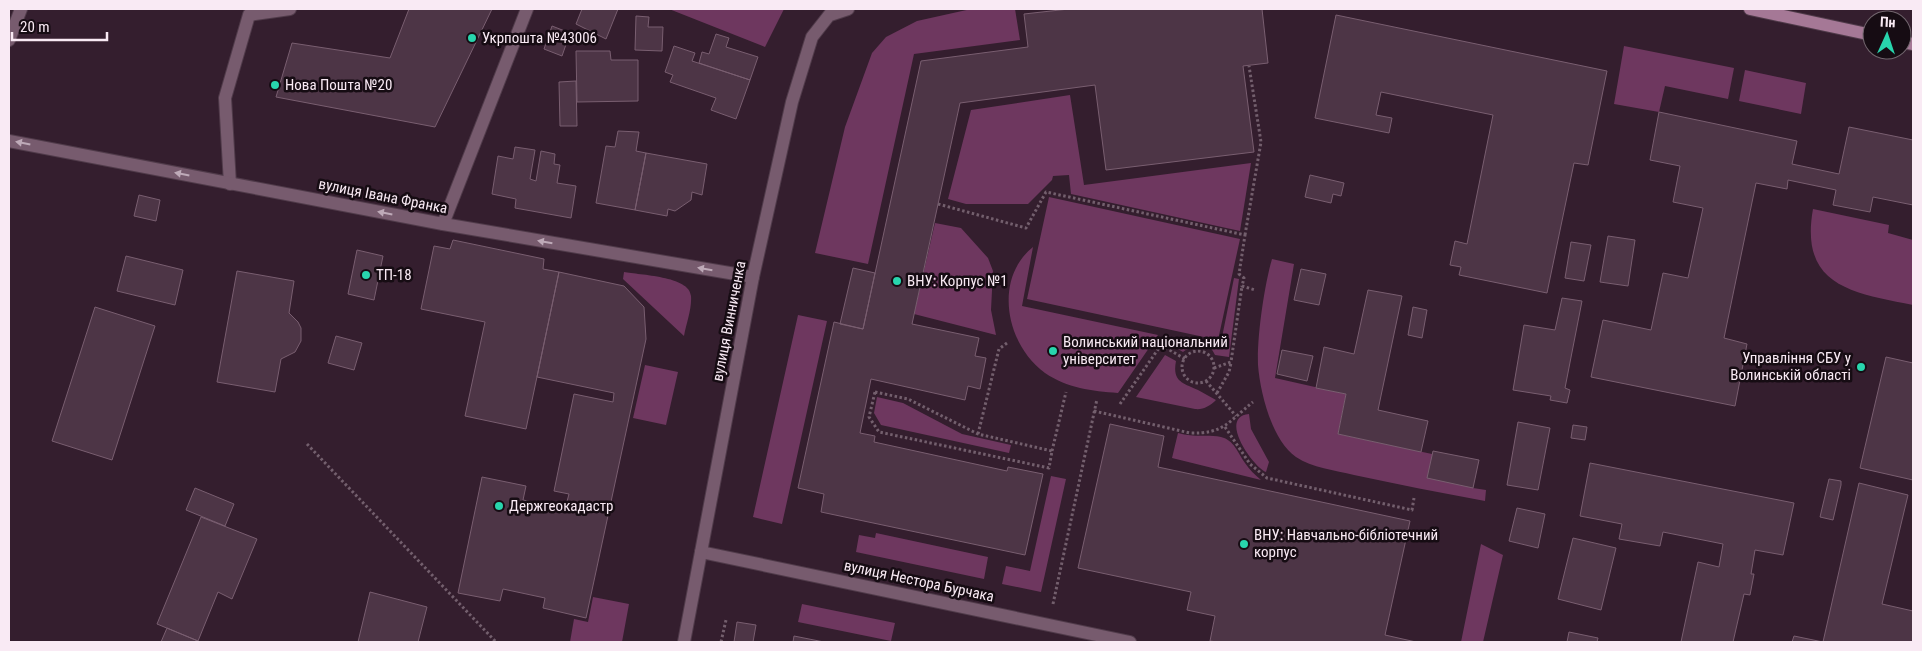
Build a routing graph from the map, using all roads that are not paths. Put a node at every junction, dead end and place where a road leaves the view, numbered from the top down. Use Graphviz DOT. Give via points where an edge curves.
graph roads {
  1 [pos="21,9"];
  2 [pos="290,9"];
  3 [pos="527,9"];
  4 [pos="848,9"];
  5 [pos="1750,9"];
  6 [pos="832,12"];
  7 [pos="1862,33"];
  8 [pos="9,40"];
  9 [pos="9,140"];
  10 [pos="230,184"];
  11 [pos="442,224"];
  12 [pos="753,277"];
  13 [pos="701,552"];
  14 [pos="684,642"];
  15 [pos="1130,642"];
  1 -- 8 [label="street"];
  2 -- 10 [label="street" via="249,15 225,98"];
  3 -- 11 [label="street"];
  4 -- 6 [label="street"];
  5 -- 7 [label="main road"];
  6 -- 12 [label="street, вулиця Винниченка" via="812,37 792,102"];
  10 -- 9 [label="street, вулиця Івана Франка, one-way"];
  11 -- 10 [label="street, вулиця Івана Франка, one-way"];
  12 -- 11 [label="street, вулиця Івана Франка, one-way"];
  12 -- 13 [label="street, вулиця Винниченка"];
  13 -- 14 [label="street, вулиця Винниченка"];
  13 -- 15 [label="street, вулиця Нестора Бурчака"];
}
